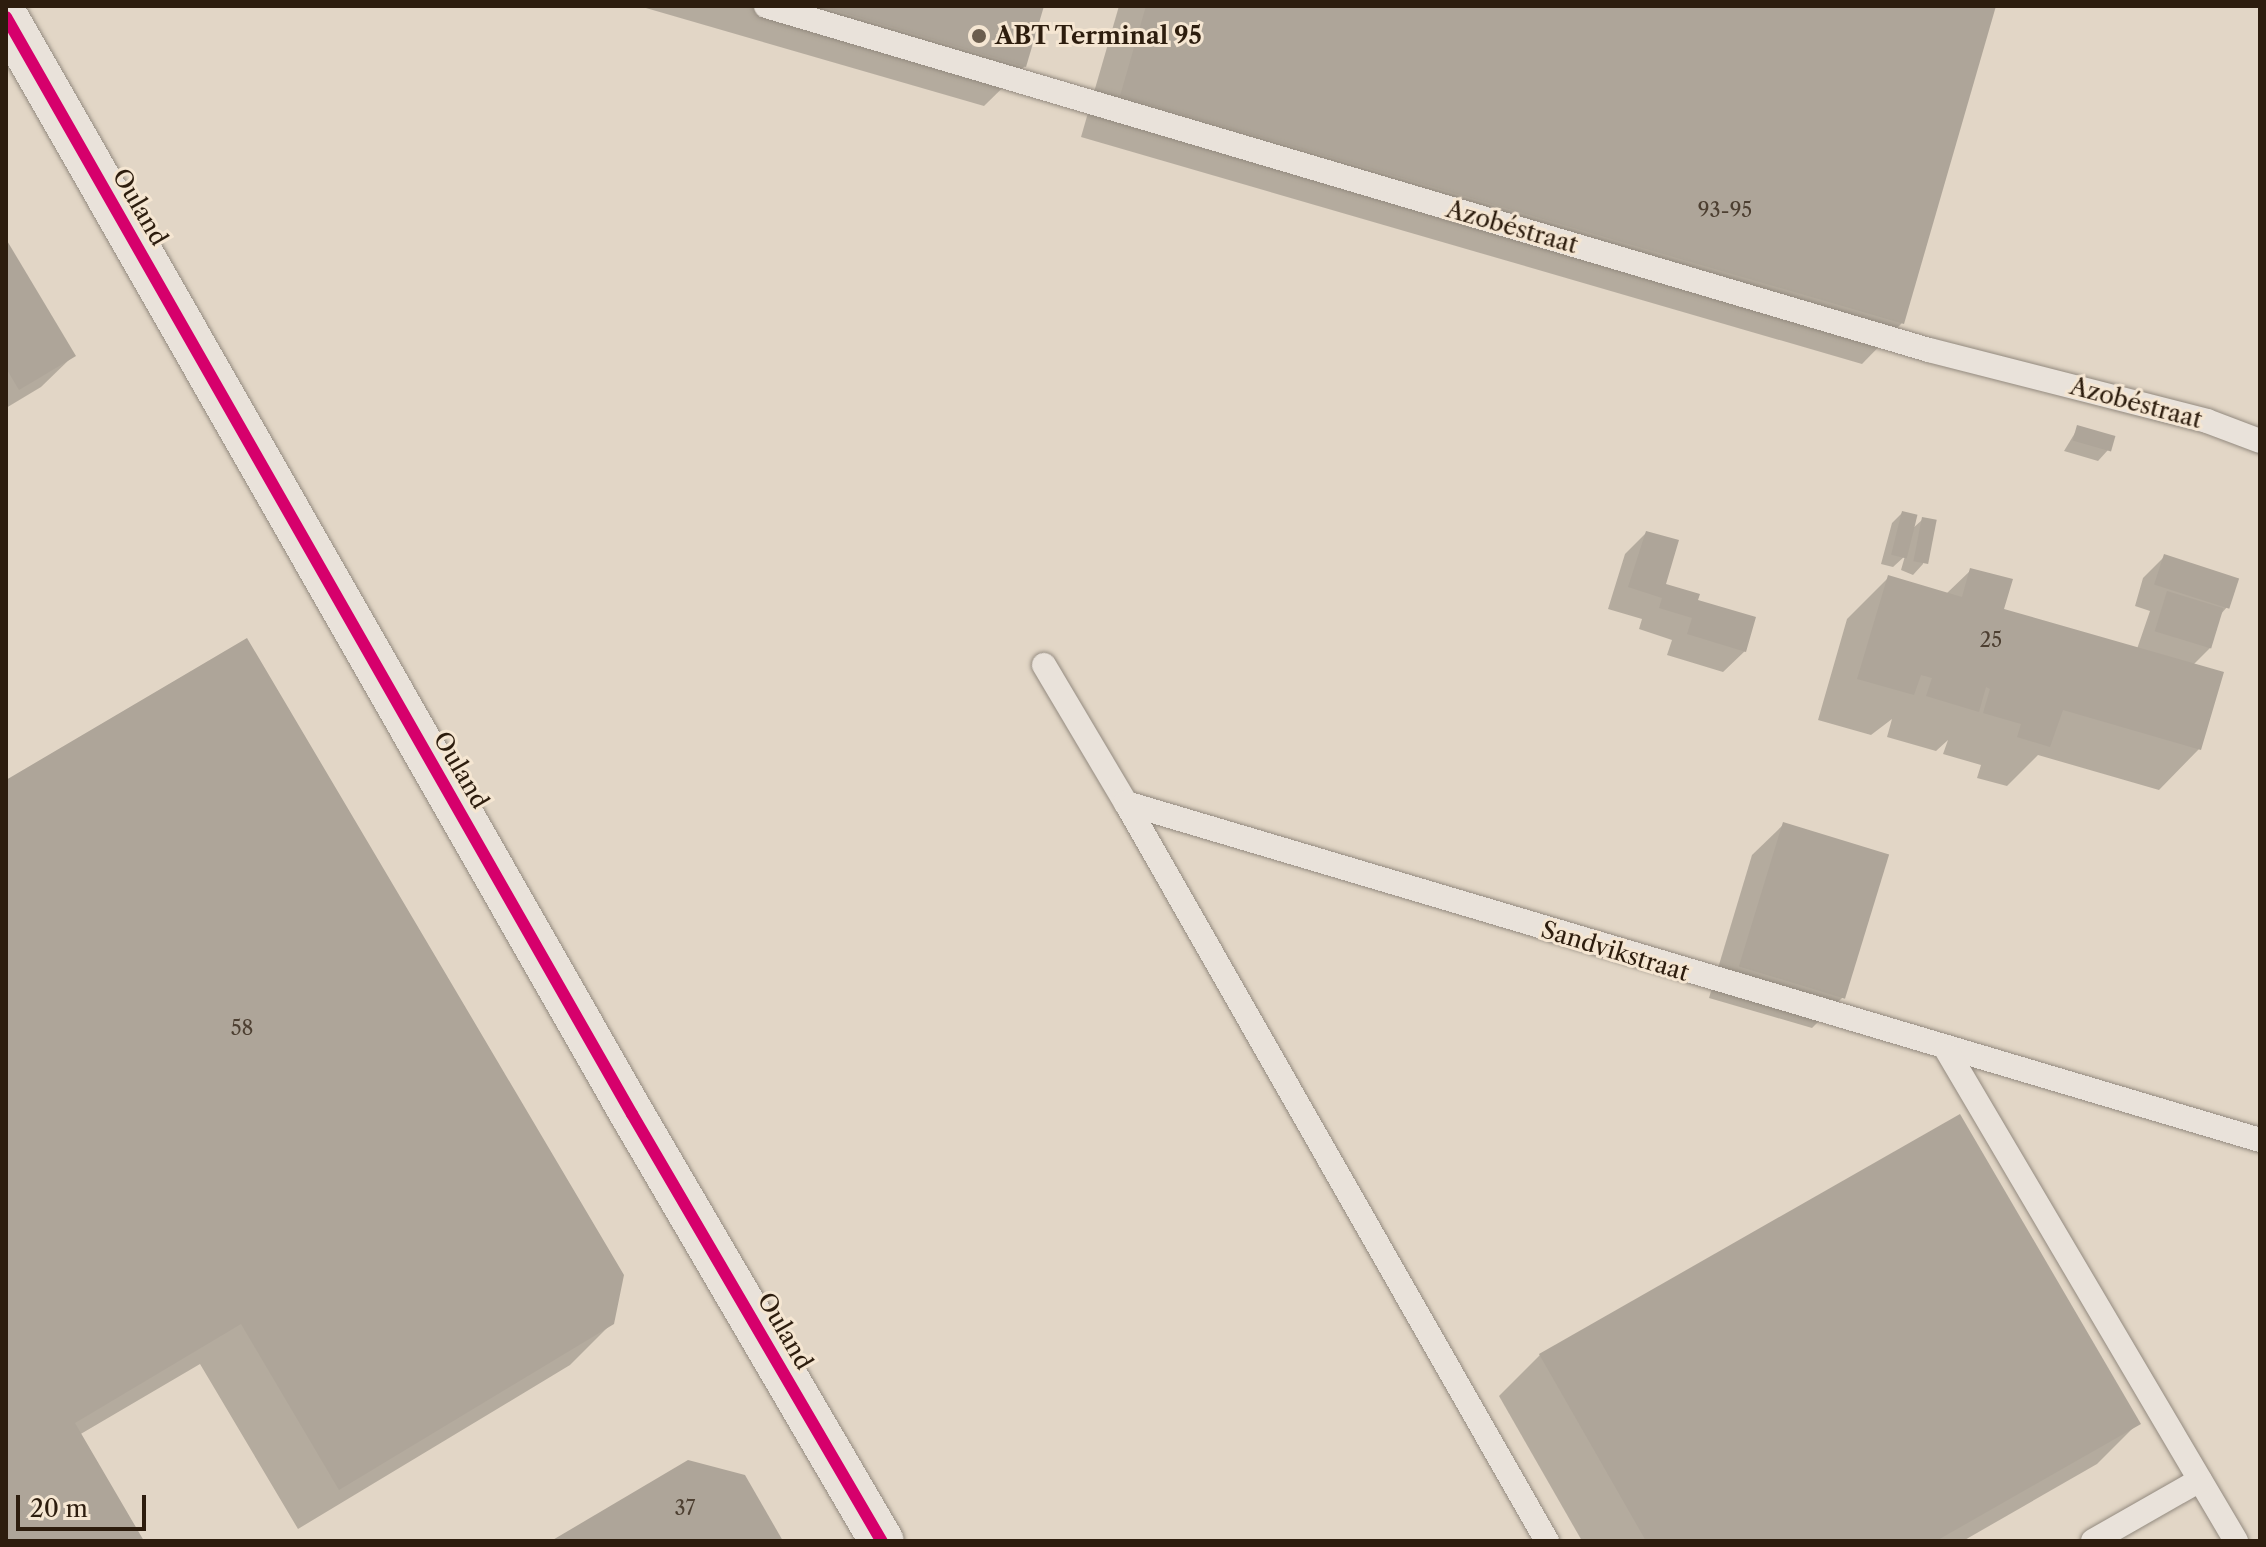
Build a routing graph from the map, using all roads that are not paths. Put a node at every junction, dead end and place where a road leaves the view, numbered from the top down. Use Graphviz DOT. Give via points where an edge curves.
graph roads {
  1 [pos="766,6"];
  2 [pos="6,17"];
  3 [pos="2260,441"];
  4 [pos="1044,665"];
  5 [pos="1126,803"];
  6 [pos="1946,1049"];
  7 [pos="2260,1140"];
  8 [pos="2200,1480"];
  9 [pos="882,1541"];
  10 [pos="1547,1541"];
  11 [pos="2093,1541"];
  12 [pos="2236,1541"];
  1 -- 3 [label="lane, Azobéstraat" via="1914,345 2207,421"];
  2 -- 9 [label="street, Ouland"];
  4 -- 5 [label="lane"];
  5 -- 6 [label="lane, Sandvikstraat"];
  5 -- 10 [label="lane"];
  6 -- 7 [label="lane, Sandvikstraat"];
  6 -- 8 [label="lane"];
  8 -- 11 [label="lane"];
  8 -- 12 [label="lane"];
}
